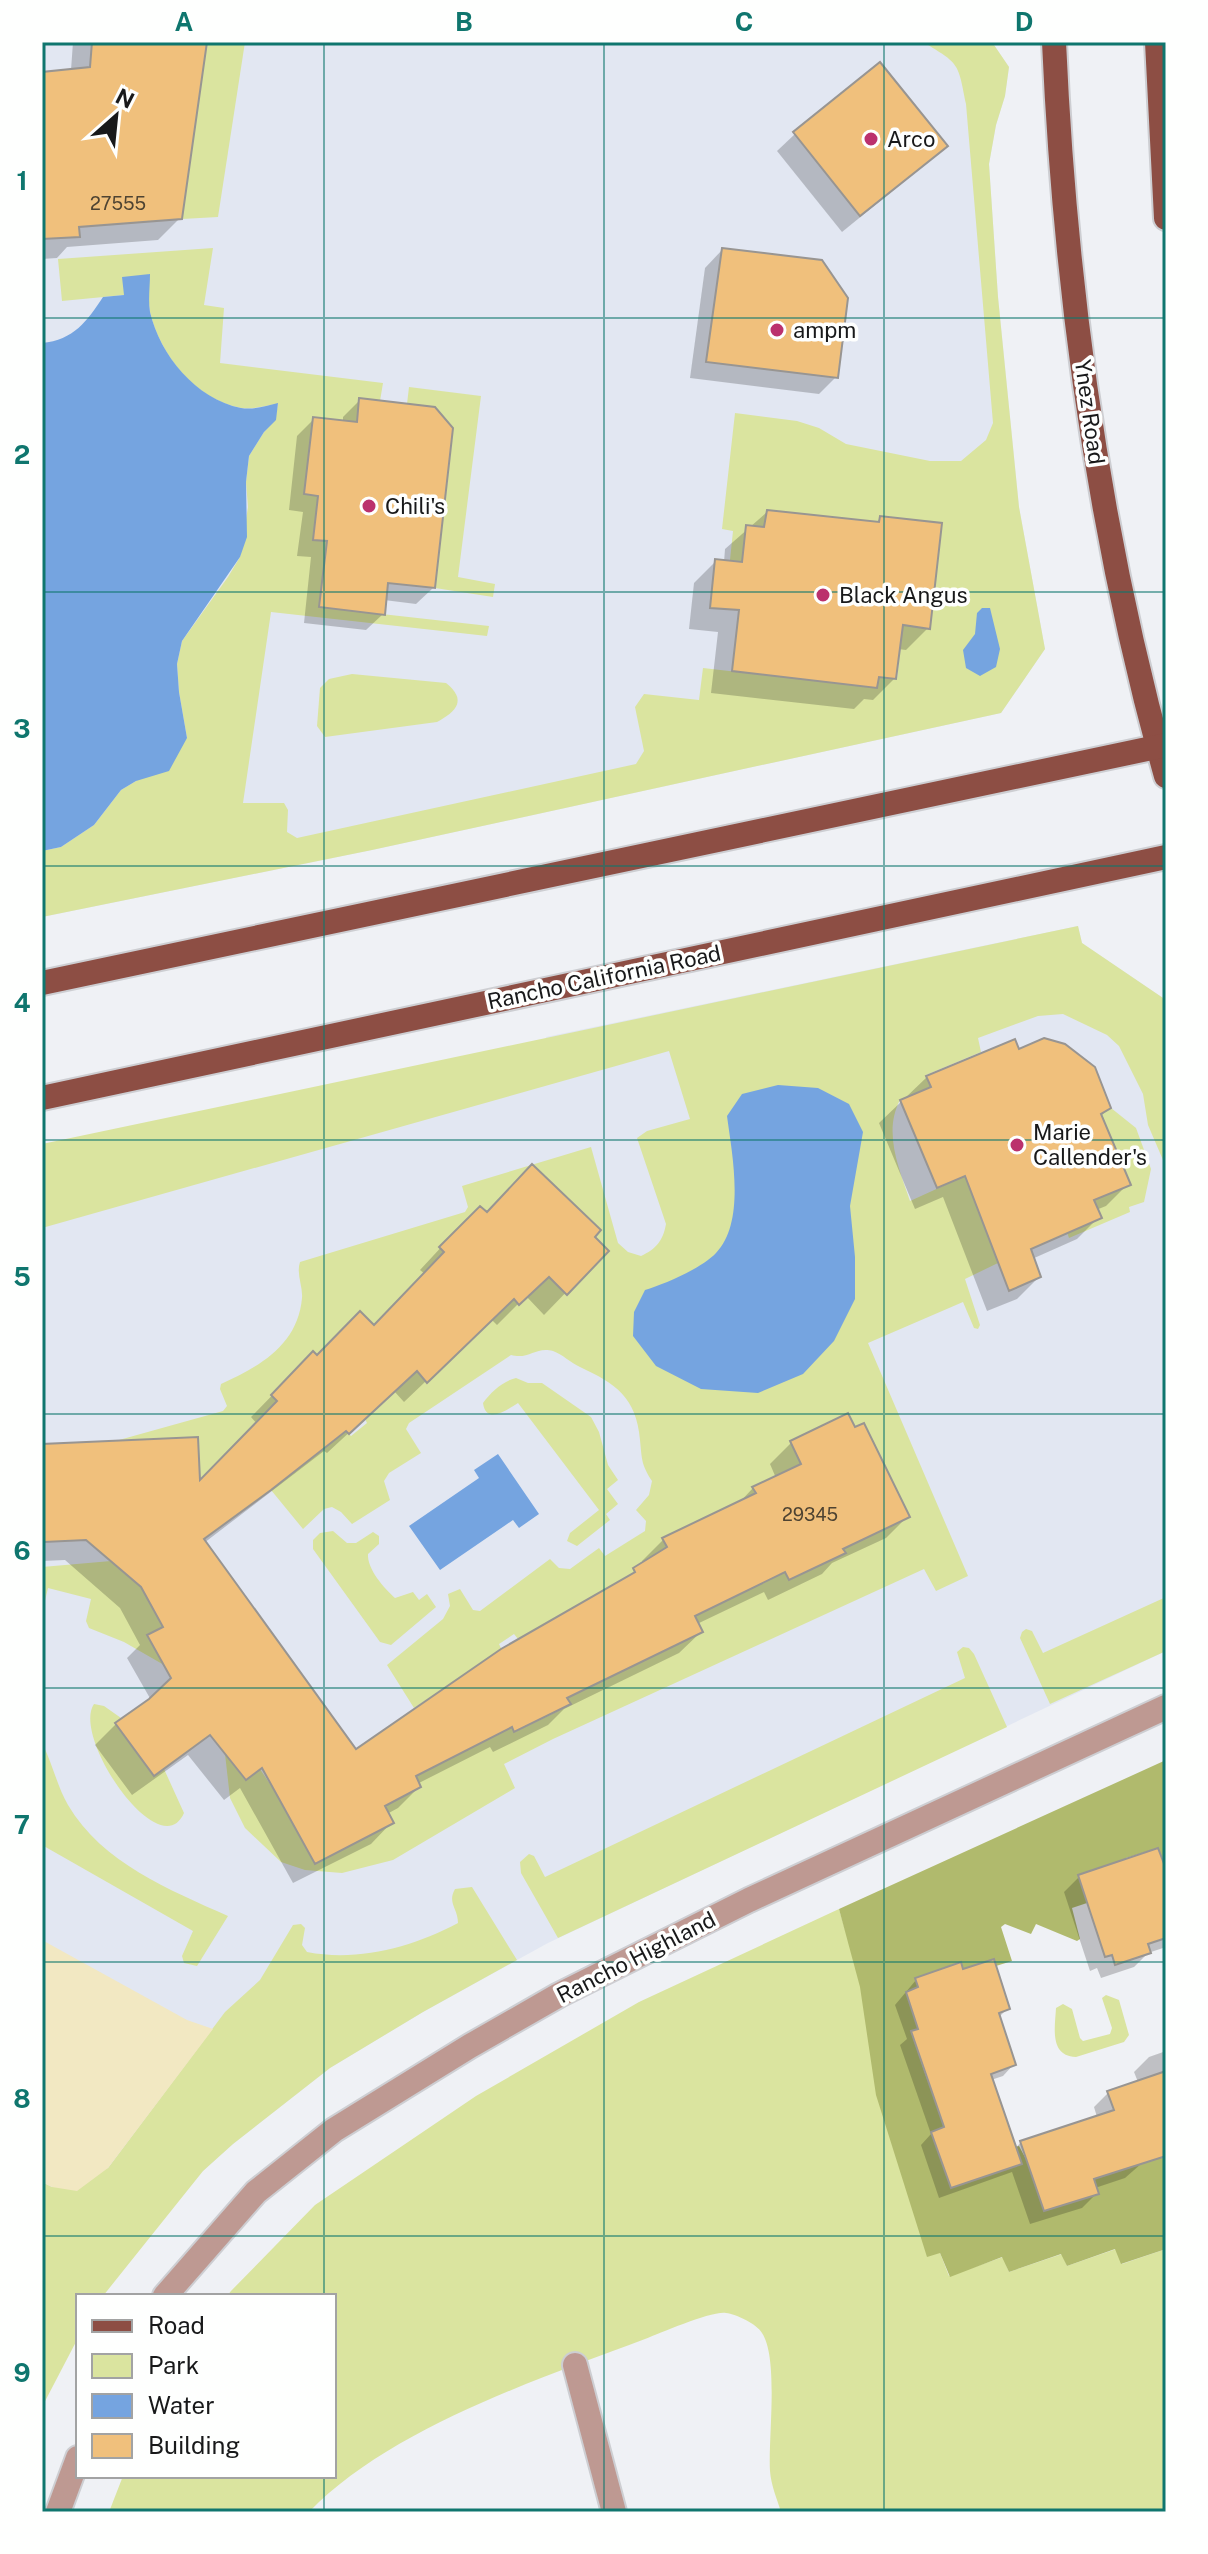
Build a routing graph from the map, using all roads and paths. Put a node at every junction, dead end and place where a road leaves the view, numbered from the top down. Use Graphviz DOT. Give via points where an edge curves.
graph roads {
  1 [pos="1054,42"];
  2 [pos="1157,42"];
  3 [pos="1166,218"];
  4 [pos="1162,746"];
  5 [pos="1166,776"];
  6 [pos="1166,857"];
  7 [pos="42,983"];
  8 [pos="42,1098"];
  9 [pos="1166,1707"];
  10 [pos="167,2294"];
  11 [pos="575,2365"];
  12 [pos="76,2463"];
  13 [pos="58,2512"];
  14 [pos="614,2512"];
  1 -- 4 [label="main road, Ynez Road" via="1074,303 1105,518 1139,680"];
  2 -- 3 [label="main road"];
  4 -- 5 [label="main road, Ynez Road"];
  4 -- 7 [label="main road"];
  6 -- 8 [label="main road, Rancho California Road"];
  9 -- 10 [label="street, Rancho Highland" via="749,1900 470,2046 334,2130 256,2192"];
  11 -- 14 [label="street"];
  12 -- 13 [label="street"];
}
